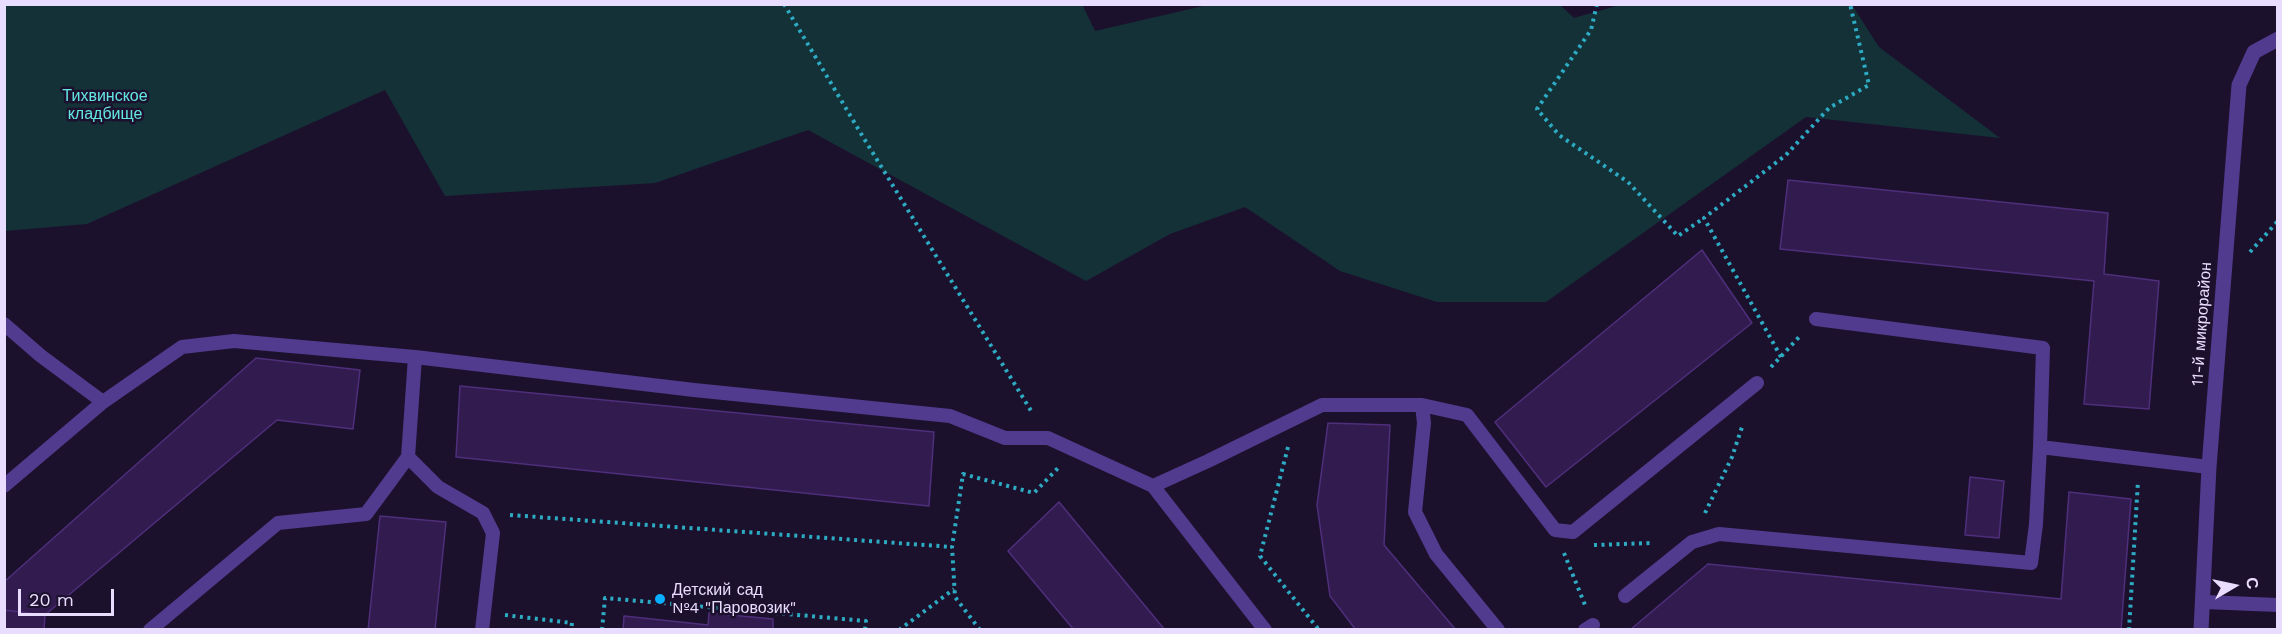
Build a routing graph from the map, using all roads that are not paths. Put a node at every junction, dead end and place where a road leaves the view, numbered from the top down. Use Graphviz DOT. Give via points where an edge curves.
graph roads {
  1 [pos="2277,39"];
  2 [pos="1816,319"];
  3 [pos="4,324"];
  4 [pos="415,357"];
  5 [pos="1757,383"];
  6 [pos="103,402"];
  7 [pos="1422,405"];
  8 [pos="2040,447"];
  9 [pos="408,457"];
  10 [pos="2210,467"];
  11 [pos="4,486"];
  12 [pos="1153,486"];
  13 [pos="1624,596"];
  14 [pos="2204,602"];
  15 [pos="2277,605"];
  16 [pos="150,630"];
  17 [pos="482,630"];
  18 [pos="1265,630"];
  19 [pos="1498,630"];
  20 [pos="2202,630"];
  1 -- 10 [label="street, 11-й микрорайон" via="2254,52 2239,85"];
  2 -- 8 [label="lane" via="2043,348"];
  3 -- 6 [label="lane"];
  4 -- 6 [label="lane" via="234,341 182,346"];
  4 -- 9 [label="lane"];
  4 -- 12 [label="lane" via="950,416 1005,438 1048,438"];
  5 -- 7 [label="lane" via="1573,532 1555,530 1467,415"];
  6 -- 11 [label="lane"];
  7 -- 12 [label="lane" via="1322,405"];
  7 -- 19 [label="lane" via="1424,423 1415,513 1436,554"];
  8 -- 10 [label="lane"];
  8 -- 13 [label="lane" via="2031,562 1719,534 1692,542"];
  9 -- 16 [label="lane" via="366,514 278,523"];
  9 -- 17 [label="lane" via="438,487 483,513 493,533"];
  10 -- 14 [label="street, 11-й микрорайон"];
  12 -- 18 [label="lane"];
  14 -- 15 [label="lane"];
  14 -- 20 [label="street, 11-й микрорайон"];
}
